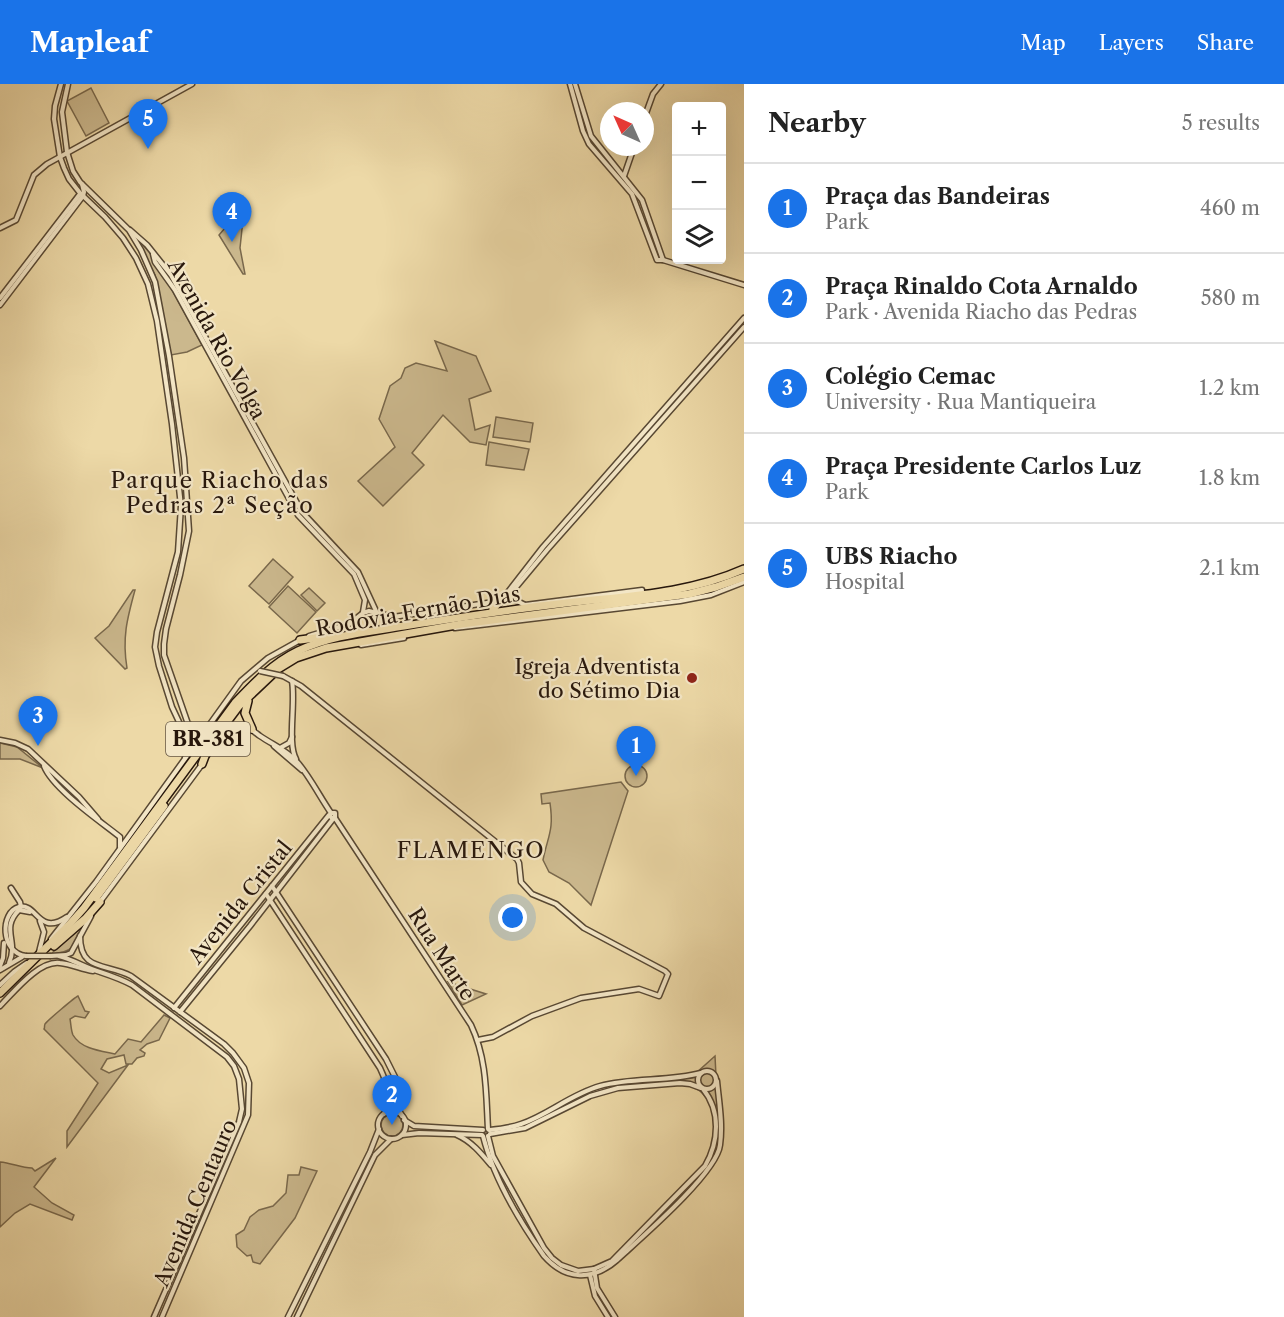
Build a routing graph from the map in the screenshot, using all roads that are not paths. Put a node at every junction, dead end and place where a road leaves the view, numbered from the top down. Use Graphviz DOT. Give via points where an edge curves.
graph roads {
  1 [pos="61,84"];
  2 [pos="69,84"];
  3 [pos="192,84"];
  4 [pos="570,84"];
  5 [pos="575,84"];
  6 [pos="661,84"];
  7 [pos="650,102"];
  8 [pos="55,106"];
  9 [pos="62,112"];
  10 [pos="65,141"];
  11 [pos="76,147"];
  12 [pos="67,152"];
  13 [pos="631,156"];
  14 [pos="60,157"];
  15 [pos="624,176"];
  16 [pos="81,182"];
  17 [pos="81,195"];
  18 [pos="0,228"];
  19 [pos="131,233"];
  20 [pos="123,238"];
  21 [pos="150,248"];
  22 [pos="141,250"];
  23 [pos="153,253"];
  24 [pos="136,258"];
  25 [pos="663,260"];
  26 [pos="744,285"];
  27 [pos="0,298"];
  28 [pos="0,305"];
  29 [pos="744,318"];
  30 [pos="744,327"];
  31 [pos="179,488"];
  32 [pos="187,488"];
  33 [pos="556,536"];
  34 [pos="744,569"];
  35 [pos="174,572"];
  36 [pos="180,575"];
  37 [pos="744,577"];
  38 [pos="518,581"];
  39 [pos="744,582"];
  40 [pos="642,590"];
  41 [pos="672,590"];
  42 [pos="513,599"];
  43 [pos="500,601"];
  44 [pos="525,604"];
  45 [pos="493,609"];
  46 [pos="376,612"];
  47 [pos="363,613"];
  48 [pos="438,621"];
  49 [pos="348,635"];
  50 [pos="300,640"];
  51 [pos="336,648"];
  52 [pos="315,651"];
  53 [pos="249,674"];
  54 [pos="268,677"];
  55 [pos="292,680"];
  56 [pos="166,687"];
  57 [pos="177,694"];
  58 [pos="211,724"];
  59 [pos="222,729"];
  60 [pos="252,729"];
  61 [pos="293,734"];
  62 [pos="0,740"];
  63 [pos="277,748"];
  64 [pos="184,762"];
  65 [pos="298,763"];
  66 [pos="202,764"];
  67 [pos="46,768"];
  68 [pos="303,771"];
  69 [pos="164,787"];
  70 [pos="88,810"];
  71 [pos="332,816"];
  72 [pos="143,827"];
  73 [pos="120,847"];
  74 [pos="272,886"];
  75 [pos="11,888"];
  76 [pos="276,893"];
  77 [pos="266,894"];
  78 [pos="270,901"];
  79 [pos="100,902"];
  80 [pos="20,908"];
  81 [pos="74,911"];
  82 [pos="37,918"];
  83 [pos="80,936"];
  84 [pos="3,939"];
  85 [pos="54,946"];
  86 [pos="39,952"];
  87 [pos="13,953"];
  88 [pos="59,956"];
  89 [pos="28,957"];
  90 [pos="86,959"];
  91 [pos="9,963"];
  92 [pos="81,964"];
  93 [pos="0,968"];
  94 [pos="99,972"];
  95 [pos="199,976"];
  96 [pos="206,981"];
  97 [pos="0,985"];
  98 [pos="0,993"];
  99 [pos="184,995"];
  100 [pos="0,999"];
  101 [pos="190,1000"];
  102 [pos="0,1006"];
  103 [pos="174,1008"];
  104 [pos="180,1012"];
  105 [pos="170,1015"];
  106 [pos="205,1030"];
  107 [pos="201,1037"];
  108 [pos="478,1040"];
  109 [pos="701,1073"];
  110 [pos="717,1081"];
  111 [pos="702,1088"];
  112 [pos="384,1114"];
  113 [pos="403,1118"];
  114 [pos="718,1121"];
  115 [pos="379,1129"];
  116 [pos="486,1132"];
  117 [pos="453,1133"];
  118 [pos="401,1135"];
  119 [pos="392,1139"];
  120 [pos="494,1169"];
  121 [pos="507,1187"];
  122 [pos="652,1224"];
  123 [pos="567,1270"];
  124 [pos="592,1270"];
  125 [pos="593,1275"];
  126 [pos="154,1317"];
  127 [pos="162,1317"];
  128 [pos="288,1317"];
  129 [pos="297,1317"];
  130 [pos="609,1317"];
  131 [pos="615,1317"];
  1 -- 8 [label="street"];
  2 -- 9 [label="street"];
  3 -- 11 [label="street"];
  4 -- 25 [label="street" via="589,144 632,194 657,260"];
  5 -- 15 [label="street" via="594,142"];
  6 -- 7 [label="street"];
  8 -- 9 [label="street" via="60,104"];
  8 -- 14 [label="street"];
  9 -- 10 [label="street"];
  10 -- 11 [label="street"];
  10 -- 12 [label="street"];
  11 -- 12 [label="street"];
  12 -- 14 [label="street"];
  12 -- 16 [label="street"];
  13 -- 15 [label="street"];
  14 -- 17 [label="street"];
  14 -- 18 [label="street" via="34,175 16,220"];
  15 -- 25 [label="street" via="642,200"];
  16 -- 17 [label="street"];
  16 -- 19 [label="street"];
  17 -- 20 [label="street"];
  17 -- 27 [label="street"];
  17 -- 28 [label="street"];
  19 -- 20 [label="street"];
  19 -- 21 [label="street"];
  19 -- 22 [label="street"];
  20 -- 24 [label="street"];
  21 -- 22 [label="street"];
  21 -- 23 [label="street"];
  22 -- 24 [label="street"];
  22 -- 32 [label="street" via="160,305"];
  23 -- 46 [label="street, Avenida Rio Volga" via="178,288 302,512 358,572"];
  23 -- 47 [label="street, Avenida Rio Volga" via="298,515 354,574 365,600"];
  24 -- 31 [label="street" via="148,284 157,321"];
  25 -- 26 [label="street"];
  29 -- 33 [label="street"];
  30 -- 33 [label="street"];
  31 -- 32 [label="street"];
  31 -- 35 [label="street" via="180,530"];
  32 -- 36 [label="street" via="189,531"];
  33 -- 38 [label="street"];
  34 -- 41 [label="highway, Rodovia Fernão Dias / BR-381" via="707,583"];
  35 -- 36 [label="street"];
  35 -- 56 [label="street" via="155,647"];
  36 -- 57 [label="street" via="164,644 166,664"];
  37 -- 52 [label="highway, Rodovia Fernão Dias / BR-381" via="689,594 413,632"];
  38 -- 42 [label="street"];
  38 -- 43 [label="street"];
  39 -- 51 [label="street, Rodovia Fernão Dias" via="711,595 680,601 454,628"];
  40 -- 41 [label="highway, BR-381"];
  40 -- 44 [label="street, Rodovia Fernão Dias / BR-381"];
  41 -- 48 [label="highway, Rodovia Fernão Dias / BR-381"];
  42 -- 43 [label="street, Rodovia Fernão Dias"];
  42 -- 44 [label="street, Rodovia Fernão Dias"];
  43 -- 45 [label="highway"];
  43 -- 46 [label="street, Rodovia Fernão Dias / BR-381" via="393,617"];
  44 -- 45 [label="highway, BR-381"];
  45 -- 48 [label="highway, BR-381"];
  46 -- 47 [label="street, Rodovia Fernão Dias / BR-381"];
  47 -- 50 [label="street, Rodovia Fernão Dias / BR-381" via="350,624"];
  48 -- 49 [label="highway, Rodovia Fernão Dias / BR-381"];
  49 -- 50 [label="highway"];
  49 -- 72 [label="highway, Rodovia Fernão Dias / BR-381" via="297,652 255,681"];
  50 -- 53 [label="street, Rodovia Fernão Dias / BR-381"];
  51 -- 52 [label="highway"];
  52 -- 54 [label="highway, Rodovia Fernão Dias / BR-381" via="296,658"];
  53 -- 55 [label="street, bridge" via="260,671"];
  53 -- 58 [label="street, BR-381"];
  54 -- 59 [label="highway, Rodovia Fernão Dias / BR-381"];
  54 -- 60 [label="highway" via="245,705"];
  55 -- 61 [label="street"];
  55 -- 108 [label="street" via="517,860 522,882 529,892 556,904 584,928 668,976 659,996 639,989 598,994 549,1009"];
  56 -- 57 [label="street" via="172,697"];
  56 -- 64 [label="street" via="187,739"];
  57 -- 58 [label="street" via="188,724 196,728"];
  58 -- 64 [label="street, BR-381"];
  59 -- 66 [label="highway"];
  59 -- 85 [label="highway, Rodovia Fernão Dias / BR-381" via="87,911"];
  60 -- 63 [label="street, Rua Marte"];
  60 -- 66 [label="street, BR-381" via="230,729"];
  61 -- 63 [label="street" via="289,742"];
  61 -- 65 [label="street" via="292,750"];
  62 -- 67 [label="street" via="24,747"];
  63 -- 65 [label="street, Rua Marte"];
  63 -- 68 [label="street, Rua Marte"];
  64 -- 69 [label="street, BR-381"];
  65 -- 68 [label="street, Rua Marte"];
  66 -- 79 [label="street, BR-381"];
  67 -- 70 [label="street"];
  67 -- 70 [label="street" via="79,796"];
  68 -- 71 [label="street, Rua Marte"];
  69 -- 72 [label="highway"];
  69 -- 73 [label="street, BR-381"];
  70 -- 73 [label="street" via="120,837"];
  71 -- 74 [label="street, Avenida Cristal"];
  71 -- 76 [label="street, Avenida Cristal"];
  71 -- 108 [label="street, Rua Marte"];
  72 -- 89 [label="highway, Rodovia Fernão Dias / BR-381" via="84,908 68,926"];
  73 -- 81 [label="street, BR-381"];
  74 -- 76 [label="street"];
  74 -- 77 [label="street, Avenida Cristal"];
  75 -- 80 [label="street"];
  76 -- 78 [label="street, Avenida Cristal"];
  76 -- 113 [label="street" via="386,1059"];
  77 -- 78 [label="street"];
  77 -- 95 [label="street, Avenida Cristal"];
  78 -- 96 [label="street, Avenida Cristal"];
  78 -- 112 [label="street" via="380,1068 389,1095"];
  79 -- 83 [label="street, BR-381"];
  79 -- 85 [label="highway, BR-381"];
  80 -- 82 [label="street" via="28,908"];
  80 -- 84 [label="street" via="7,917"];
  80 -- 87 [label="street" via="7,925"];
  81 -- 82 [label="street" via="58,923"];
  81 -- 86 [label="street, BR-381"];
  82 -- 86 [label="street" via="44,932"];
  83 -- 88 [label="street, BR-381" via="70,952"];
  83 -- 90 [label="street"];
  84 -- 87 [label="street"];
  84 -- 93 [label="street"];
  85 -- 100 [label="highway, Rodovia Fernão Dias / BR-381"];
  86 -- 89 [label="street, BR-381"];
  87 -- 89 [label="street"];
  87 -- 91 [label="street"];
  88 -- 89 [label="street, Avenida Centauro, bridge"];
  88 -- 92 [label="street, Avenida Centauro"];
  89 -- 91 [label="street"];
  89 -- 97 [label="street"];
  89 -- 98 [label="highway, Rodovia Fernão Dias / BR-381"];
  90 -- 92 [label="street"];
  90 -- 103 [label="street, Avenida Centauro" via="131,976"];
  91 -- 93 [label="street"];
  92 -- 94 [label="street, Avenida Centauro"];
  94 -- 102 [label="street" via="49,963"];
  94 -- 105 [label="street, Avenida Centauro" via="121,978"];
  95 -- 96 [label="street"];
  95 -- 99 [label="street, Avenida Cristal"];
  96 -- 101 [label="street, Avenida Cristal"];
  99 -- 101 [label="street"];
  99 -- 103 [label="street, Avenida Cristal"];
  101 -- 104 [label="street, Avenida Cristal"];
  103 -- 104 [label="street, Avenida Centauro"];
  104 -- 105 [label="street"];
  104 -- 106 [label="street, Avenida Centauro"];
  105 -- 107 [label="street, Avenida Centauro"];
  106 -- 107 [label="street"];
  106 -- 127 [label="street, Avenida Centauro" via="224,1044 244,1068 249,1083 248,1115"];
  107 -- 126 [label="street, Avenida Centauro" via="234,1066 242,1114"];
  108 -- 116 [label="street, Rua Marte" via="485,1070"];
  109 -- 110 [label="street" via="711,1072"];
  109 -- 111 [label="street" via="698,1082"];
  109 -- 116 [label="street" via="600,1086 518,1125"];
  110 -- 111 [label="street" via="712,1089"];
  110 -- 114 [label="street"];
  111 -- 114 [label="street"];
  111 -- 116 [label="street" via="690,1083 670,1083 618,1088 590,1096 517,1131"];
  112 -- 113 [label="street" via="395,1112"];
  112 -- 115 [label="street" via="378,1122"];
  113 -- 116 [label="street" via="414,1126"];
  113 -- 118 [label="street" via="405,1128"];
  114 -- 122 [label="street" via="718,1152 708,1171"];
  115 -- 119 [label="street"];
  115 -- 128 [label="street"];
  116 -- 117 [label="street"];
  116 -- 120 [label="street"];
  116 -- 121 [label="street"];
  117 -- 118 [label="street"];
  117 -- 120 [label="street" via="465,1138"];
  118 -- 119 [label="street"];
  119 -- 129 [label="street" via="375,1155"];
  120 -- 121 [label="street"];
  121 -- 123 [label="street" via="543,1256"];
  122 -- 124 [label="street" via="612,1261"];
  122 -- 125 [label="street" via="618,1260"];
  123 -- 124 [label="street"];
  123 -- 125 [label="street"];
  124 -- 125 [label="street"];
  125 -- 130 [label="street" via="595,1296"];
  125 -- 131 [label="street"];
}
